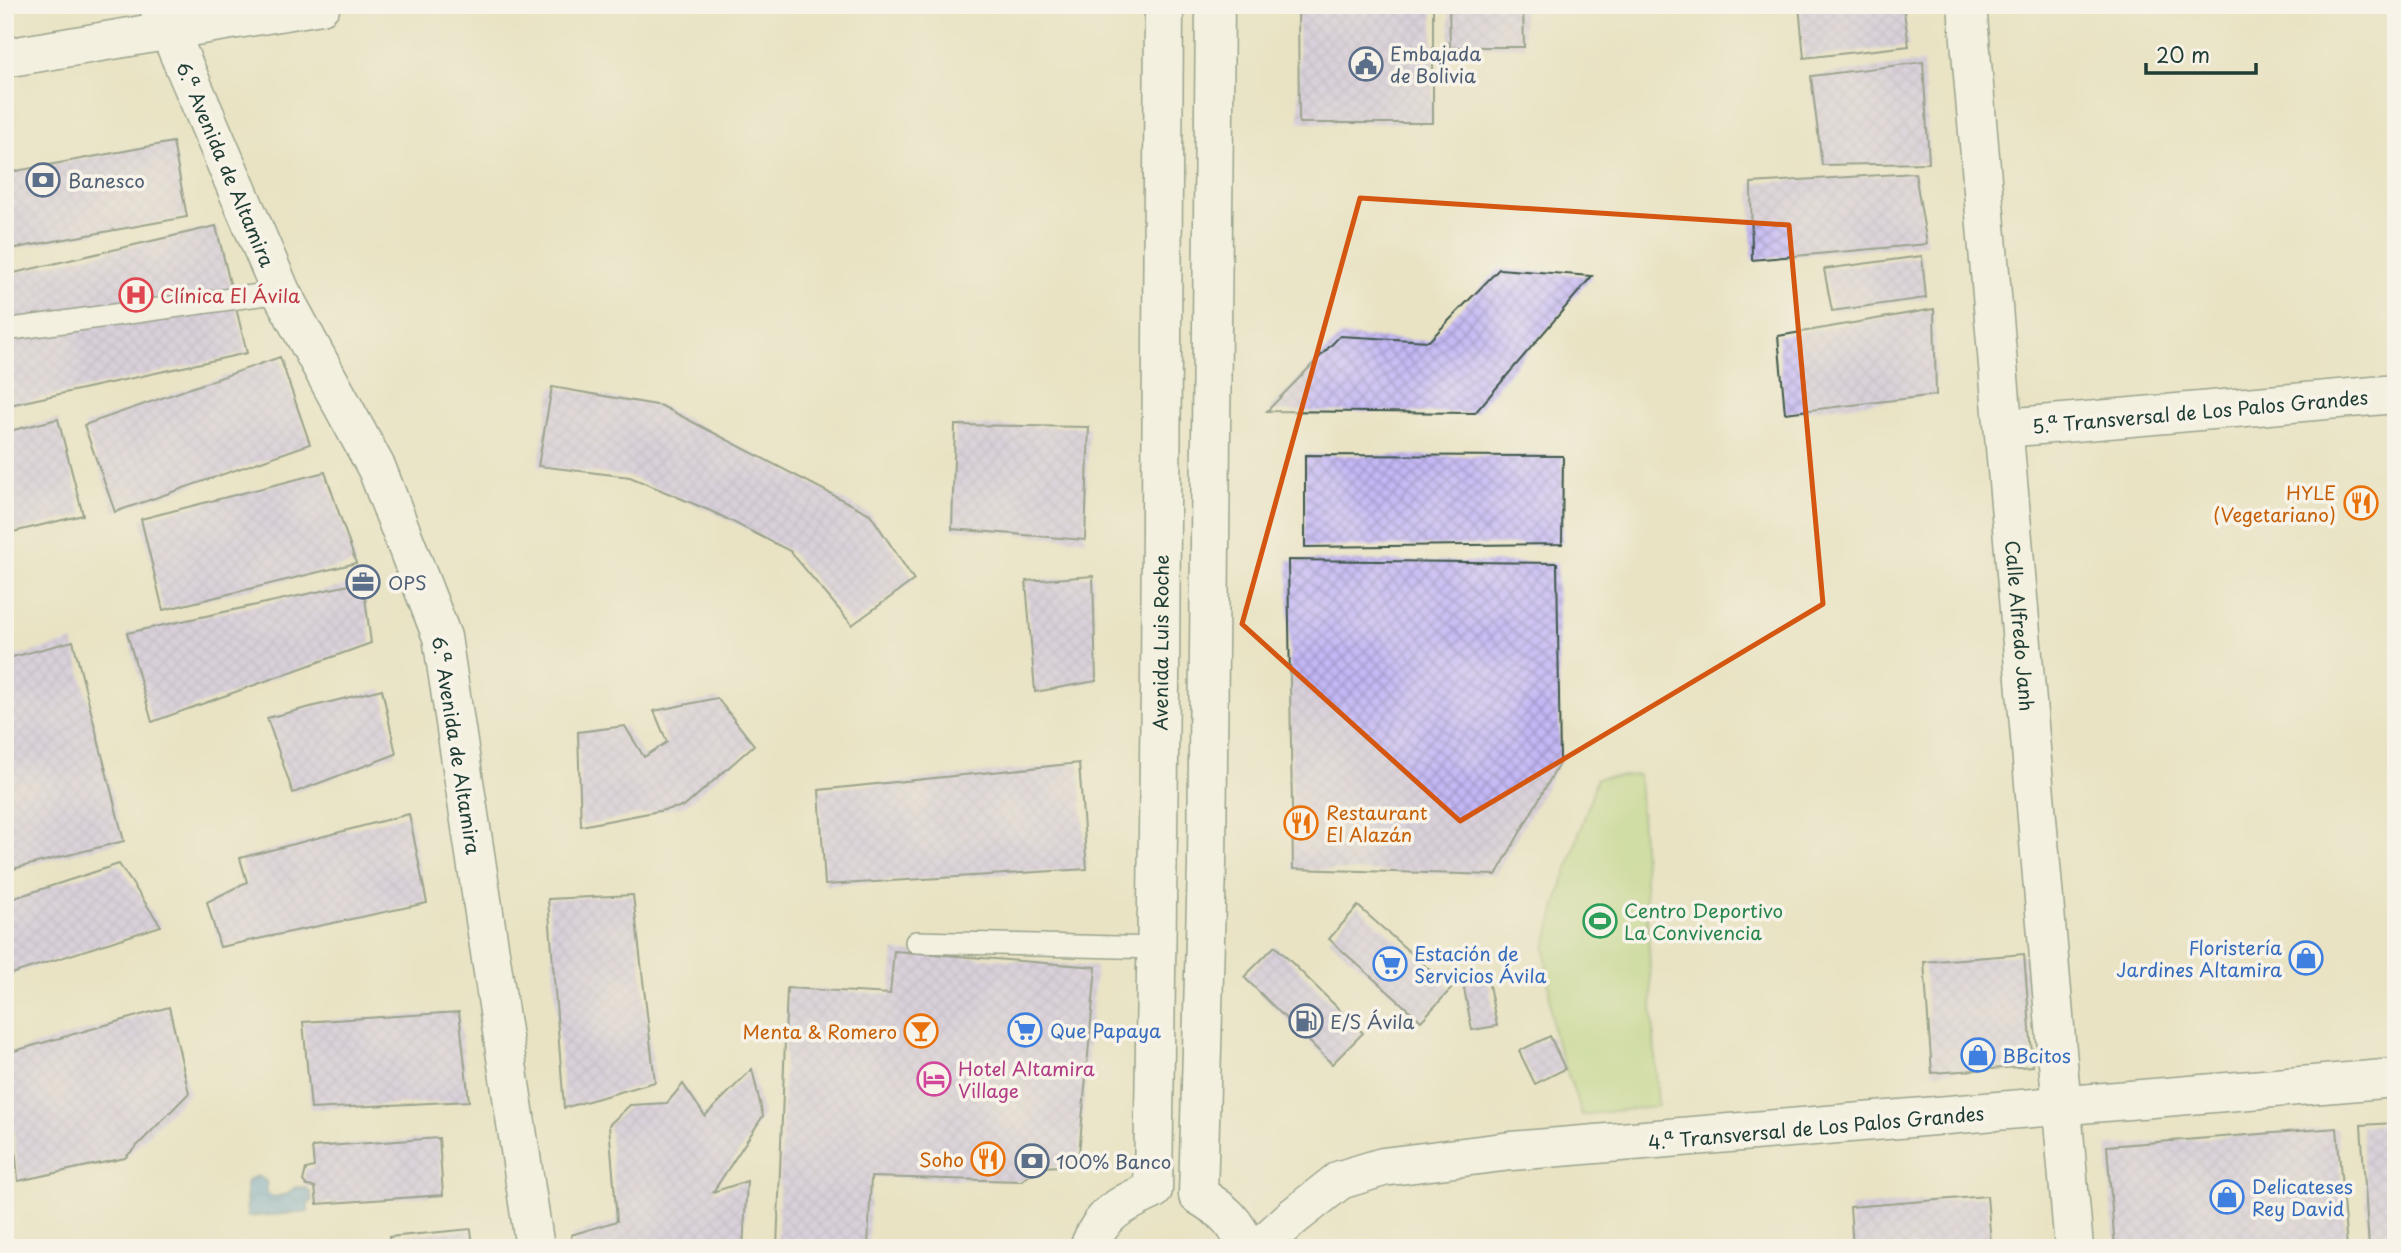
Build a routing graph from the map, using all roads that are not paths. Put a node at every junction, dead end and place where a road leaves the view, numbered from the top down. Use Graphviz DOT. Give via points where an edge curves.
graph roads {
  1 [pos="321,5"];
  2 [pos="1164,5"];
  3 [pos="1215,5"];
  4 [pos="1967,5"];
  5 [pos="164,18"];
  6 [pos="5,58"];
  7 [pos="281,292"];
  8 [pos="5,330"];
  9 [pos="2396,394"];
  10 [pos="2005,428"];
  11 [pos="916,942"];
  12 [pos="1158,948"];
  13 [pos="2396,1077"];
  14 [pos="2063,1106"];
  15 [pos="535,1248"];
  16 [pos="1089,1248"];
  17 [pos="1245,1248"];
  18 [pos="1264,1248"];
  19 [pos="2074,1248"];
  1 -- 5 [label="street"];
  2 -- 12 [label="street, Avenida Luis Roche"];
  3 -- 17 [label="street" via="1207,865 1198,1195 1224,1212 1242,1235"];
  4 -- 10 [label="street, Calle Alfredo Janh"];
  5 -- 6 [label="street"];
  5 -- 7 [label="street, 6.ª Avenida de Altamira"];
  7 -- 8 [label="lane"];
  7 -- 15 [label="street, 6.ª Avenida de Altamira" via="377,469 442,637"];
  9 -- 10 [label="street, 5.ª Transversal de Los Palos Grandes"];
  10 -- 14 [label="street, Calle Alfredo Janh"];
  11 -- 12 [label="lane"];
  12 -- 16 [label="street, Avenida Luis Roche" via="1153,1190 1116,1207 1095,1232"];
  13 -- 14 [label="street, 4.ª Transversal de Los Palos Grandes"];
  14 -- 18 [label="street, 4.ª Transversal de Los Palos Grandes" via="1511,1151 1382,1167 1340,1180 1293,1217"];
  14 -- 19 [label="street, Calle Alfredo Janh"];
}
